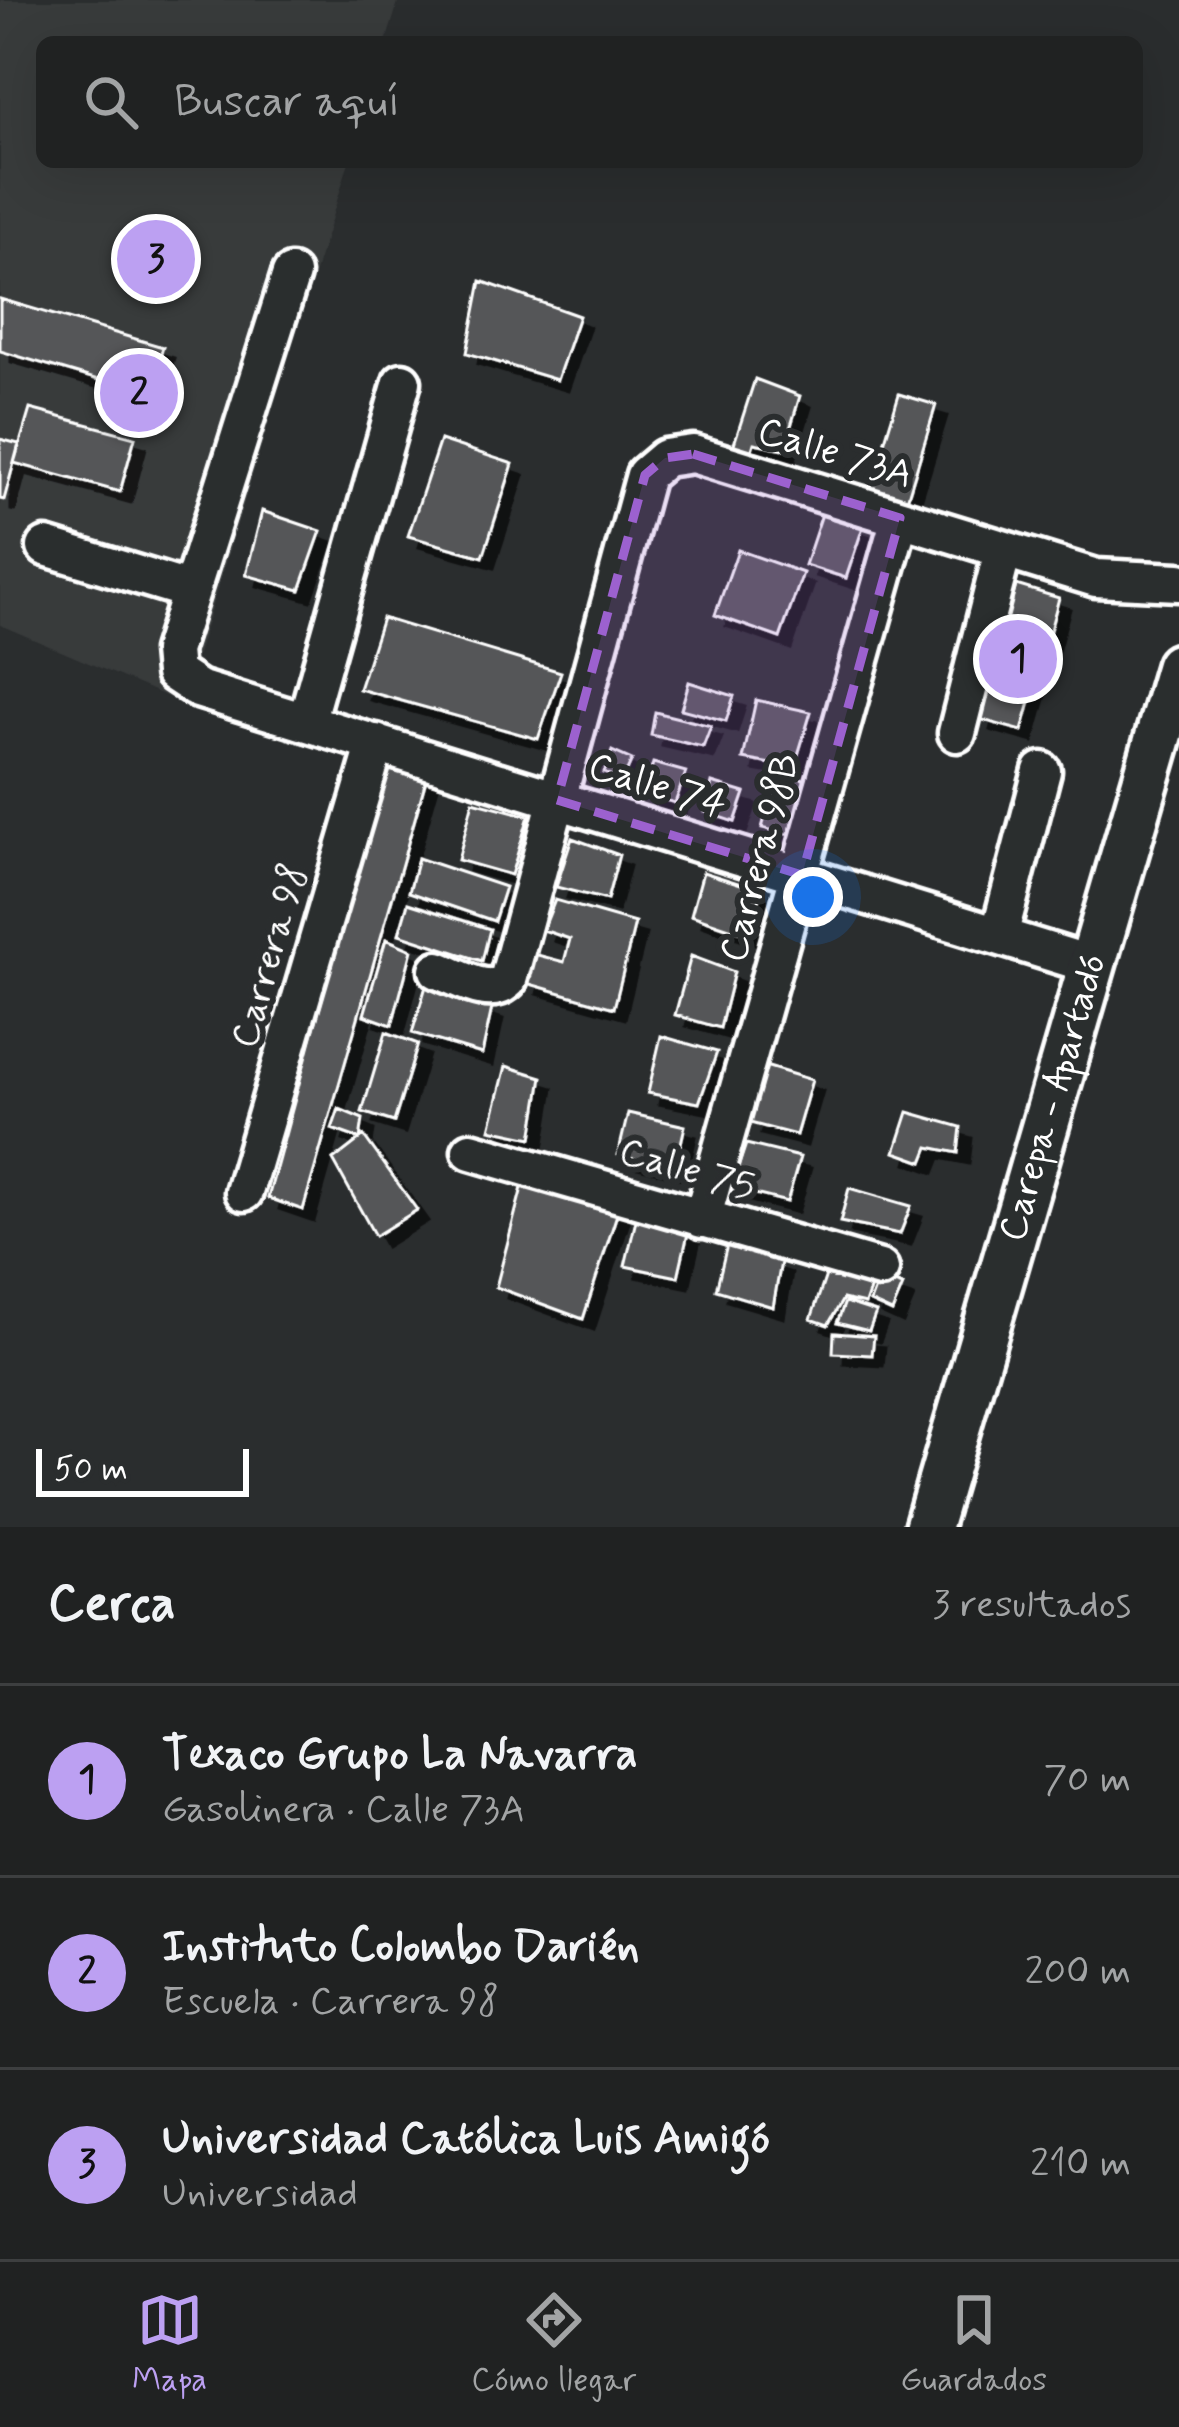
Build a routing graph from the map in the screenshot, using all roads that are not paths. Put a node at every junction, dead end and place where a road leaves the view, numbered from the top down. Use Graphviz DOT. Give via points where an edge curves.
graph roads {
  1 [pos="291,274"];
  2 [pos="401,382"];
  3 [pos="901,518"];
  4 [pos="46,547"];
  5 [pos="1003,550"];
  6 [pos="1179,582"];
  7 [pos="191,591"];
  8 [pos="1179,667"];
  9 [pos="306,722"];
  10 [pos="957,733"];
  11 [pos="376,743"];
  12 [pos="1042,771"];
  13 [pos="556,800"];
  14 [pos="802,875"];
  15 [pos="999,936"];
  16 [pos="1092,965"];
  17 [pos="439,970"];
  18 [pos="471,1150"];
  19 [pos="244,1192"];
  20 [pos="702,1219"];
  21 [pos="880,1270"];
  22 [pos="928,1527"];
  1 -- 7 [label="street"];
  2 -- 9 [label="street"];
  3 -- 5 [label="street, Calle 73A"];
  3 -- 13 [label="street, Calle 73A" via="693,454 665,458 645,475"];
  3 -- 14 [label="street, Carrera 98B"];
  4 -- 7 [label="street"];
  5 -- 6 [label="street, Calle 73A" via="1096,578"];
  5 -- 10 [label="street"];
  7 -- 9 [label="street, Calle 74" via="172,651 174,673"];
  8 -- 16 [label="main road, Carepa - Apartadó"];
  9 -- 11 [label="street, Calle 74"];
  11 -- 13 [label="street, Calle 74"];
  11 -- 19 [label="street, Carrera 98"];
  12 -- 15 [label="street"];
  13 -- 14 [label="street, Calle 74"];
  13 -- 17 [label="street" via="508,980 490,988"];
  14 -- 15 [label="street, Calle 74"];
  14 -- 20 [label="street, Carrera 98B"];
  15 -- 16 [label="street, Calle 74"];
  16 -- 22 [label="main road, Carepa - Apartadó"];
  18 -- 20 [label="street, Calle 75"];
  20 -- 21 [label="street, Calle 75"];
}
